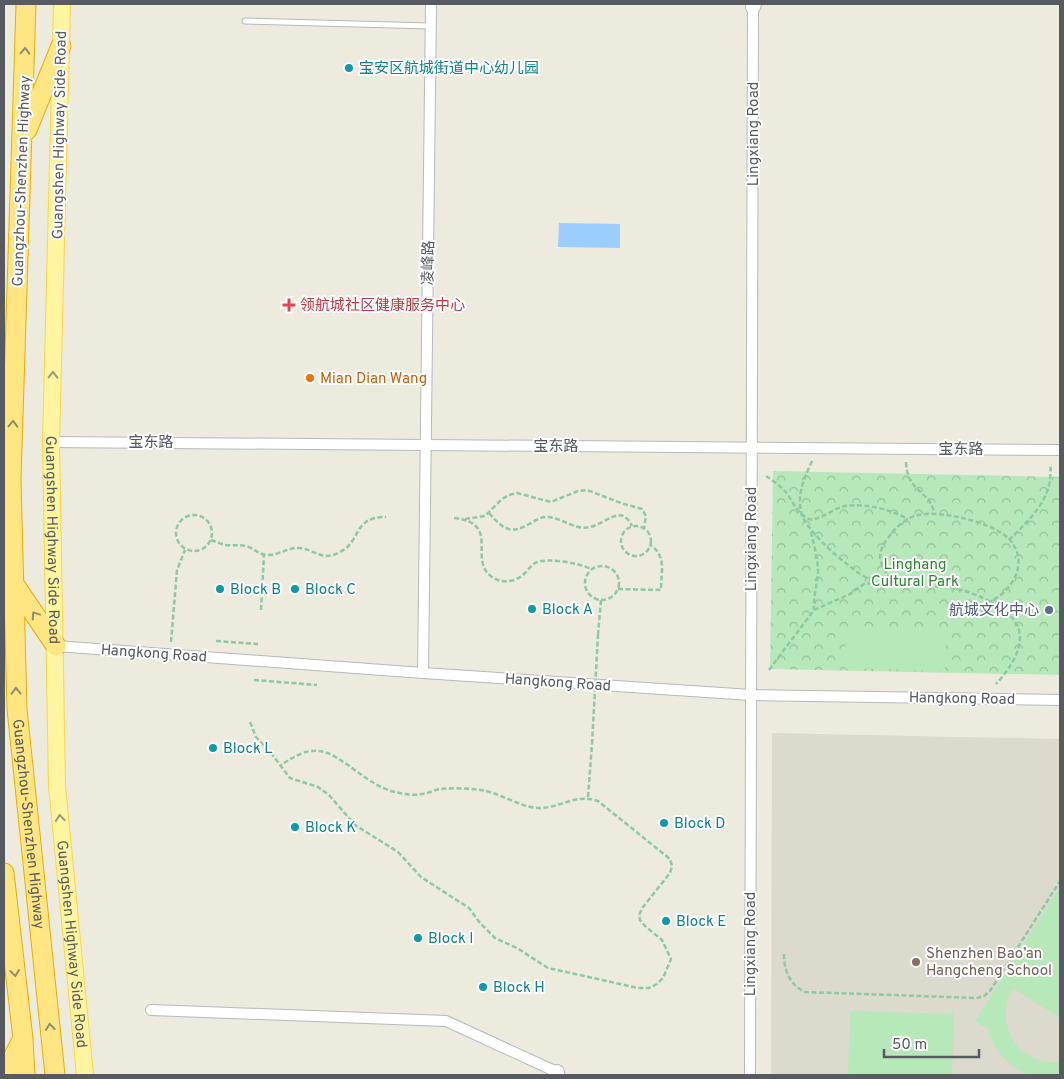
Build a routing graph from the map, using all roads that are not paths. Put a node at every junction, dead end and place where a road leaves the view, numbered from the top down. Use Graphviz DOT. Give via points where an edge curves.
graph roads {
  1 [pos="26,4"];
  2 [pos="62,4"];
  3 [pos="431,4"];
  4 [pos="753,5"];
  5 [pos="245,21"];
  6 [pos="431,26"];
  7 [pos="61,46"];
  8 [pos="22,140"];
  9 [pos="51,442"];
  10 [pos="426,445"];
  11 [pos="751,447"];
  12 [pos="1060,450"];
  13 [pos="14,584"];
  14 [pos="56,646"];
  15 [pos="423,673"];
  16 [pos="751,695"];
  17 [pos="1060,700"];
  18 [pos="4,873"];
  19 [pos="151,1010"];
  20 [pos="23,1039"];
  21 [pos="556,1074"];
  22 [pos="4,1075"];
  23 [pos="25,1075"];
  24 [pos="54,1075"];
  25 [pos="85,1075"];
  26 [pos="750,1075"];
  8 -- 1 [label="highway, Guangzhou-Shenzhen Highway, one-way"];
  2 -- 7 [label="main road, Guangshen Highway Side Road"];
  3 -- 6 [label="street, 凌峰路"];
  4 -- 11 [label="street, Lingxiang Road"];
  5 -- 6 [label="lane"];
  6 -- 10 [label="street, 凌峰路"];
  7 -- 8 [label="highway"];
  9 -- 7 [label="main road, Guangshen Highway Side Road, one-way"];
  13 -- 8 [label="highway, Guangzhou-Shenzhen Highway, one-way" via="11,479"];
  9 -- 10 [label="street, 宝东路"];
  9 -- 14 [label="main road, Guangshen Highway Side Road"];
  10 -- 11 [label="street, 宝东路"];
  10 -- 15 [label="street, 凌峰路"];
  11 -- 12 [label="street, 宝东路"];
  11 -- 16 [label="street, Lingxiang Road"];
  14 -- 13 [label="highway, one-way"];
  24 -- 13 [label="highway, Guangzhou-Shenzhen Highway, one-way" via="17,710"];
  14 -- 15 [label="street, Hangkong Road"];
  25 -- 14 [label="main road, Guangshen Highway Side Road, one-way" via="57,786"];
  15 -- 16 [label="street, Hangkong Road"];
  16 -- 17 [label="street, Hangkong Road"];
  16 -- 26 [label="street, Lingxiang Road"];
  18 -- 20 [label="highway, Guangzhou-Shenzhen Highway, one-way"];
  19 -- 21 [label="street" via="446,1021"];
  20 -- 22 [label="highway"];
  20 -- 23 [label="highway, Guangzhou-Shenzhen Highway"];
}
